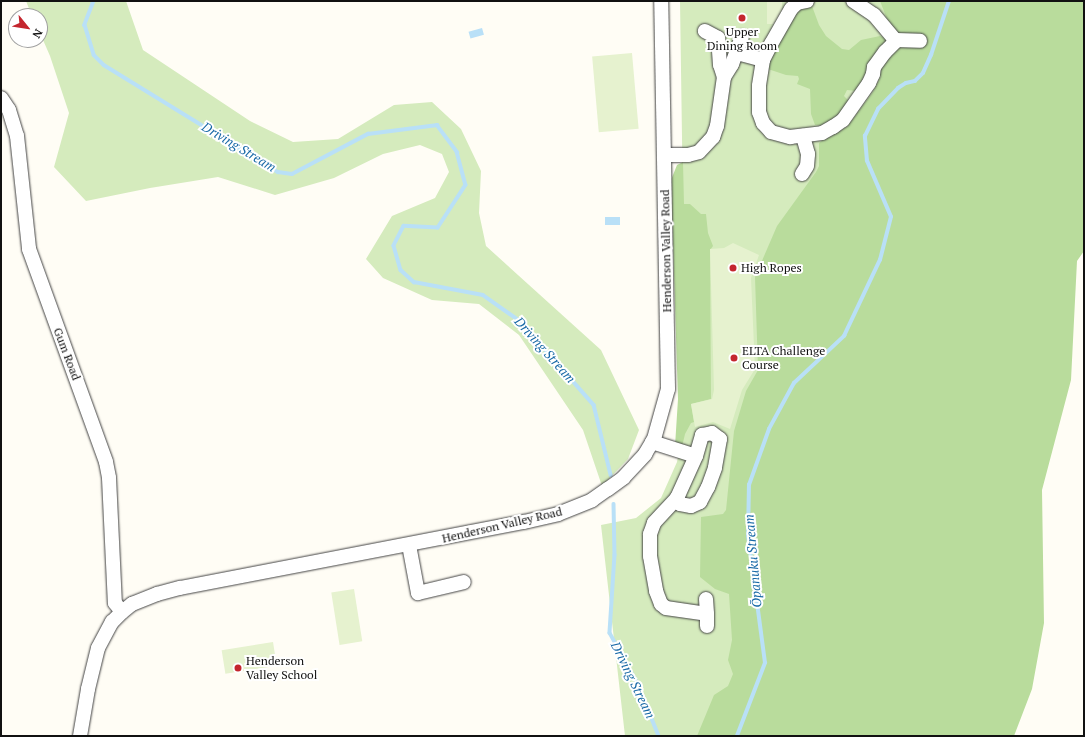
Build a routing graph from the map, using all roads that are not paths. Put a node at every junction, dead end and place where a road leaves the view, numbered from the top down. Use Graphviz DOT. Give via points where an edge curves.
graph roads {
  1 [pos="661,1"];
  2 [pos="807,1"];
  3 [pos="853,1"];
  4 [pos="773,23"];
  5 [pos="705,31"];
  6 [pos="742,37"];
  7 [pos="774,39"];
  8 [pos="896,40"];
  9 [pos="920,41"];
  10 [pos="732,51"];
  11 [pos="763,60"];
  12 [pos="724,77"];
  13 [pos="1,98"];
  14 [pos="803,136"];
  15 [pos="664,156"];
  16 [pos="802,174"];
  17 [pos="652,442"];
  18 [pos="696,456"];
  19 [pos="677,498"];
  20 [pos="409,545"];
  21 [pos="464,582"];
  22 [pos="706,599"];
  23 [pos="122,612"];
  24 [pos="80,736"];
  1 -- 15 [label="street, Henderson Valley Road"];
  2 -- 7 [label="street" via="794,6"];
  3 -- 8 [label="street" via="874,15"];
  4 -- 7 [label="street"];
  5 -- 12 [label="street" via="718,38 720,65"];
  6 -- 10 [label="street"];
  7 -- 11 [label="street"];
  8 -- 9 [label="street"];
  8 -- 14 [label="street" via="874,67 869,83 843,120 822,133"];
  10 -- 11 [label="street"];
  10 -- 12 [label="street" via="730,70"];
  11 -- 14 [label="street" via="759,99 759,112 763,123 777,135"];
  12 -- 15 [label="street" via="717,126 709,141 699,152"];
  13 -- 23 [label="street, Gum Road" via="9,110 16,130 31,256 106,462 115,602"];
  14 -- 16 [label="street" via="808,154 807,166"];
  15 -- 17 [label="street, Henderson Valley Road" via="668,389 660,423"];
  17 -- 18 [label="street"];
  17 -- 20 [label="street, Henderson Valley Road" via="645,454 623,478 592,500 575,508 524,522"];
  18 -- 19 [label="street"];
  18 -- 19 [label="street" via="702,436 712,433 720,439 715,468 700,502 691,506 680,504"];
  19 -- 22 [label="street" via="654,523 650,534 650,556 656,592 666,608 707,620"];
  20 -- 21 [label="street" via="418,593"];
  20 -- 23 [label="street, Henderson Valley Road" via="180,588 143,599"];
  23 -- 24 [label="street, Henderson Valley Road" via="112,622 98,648"];
}
